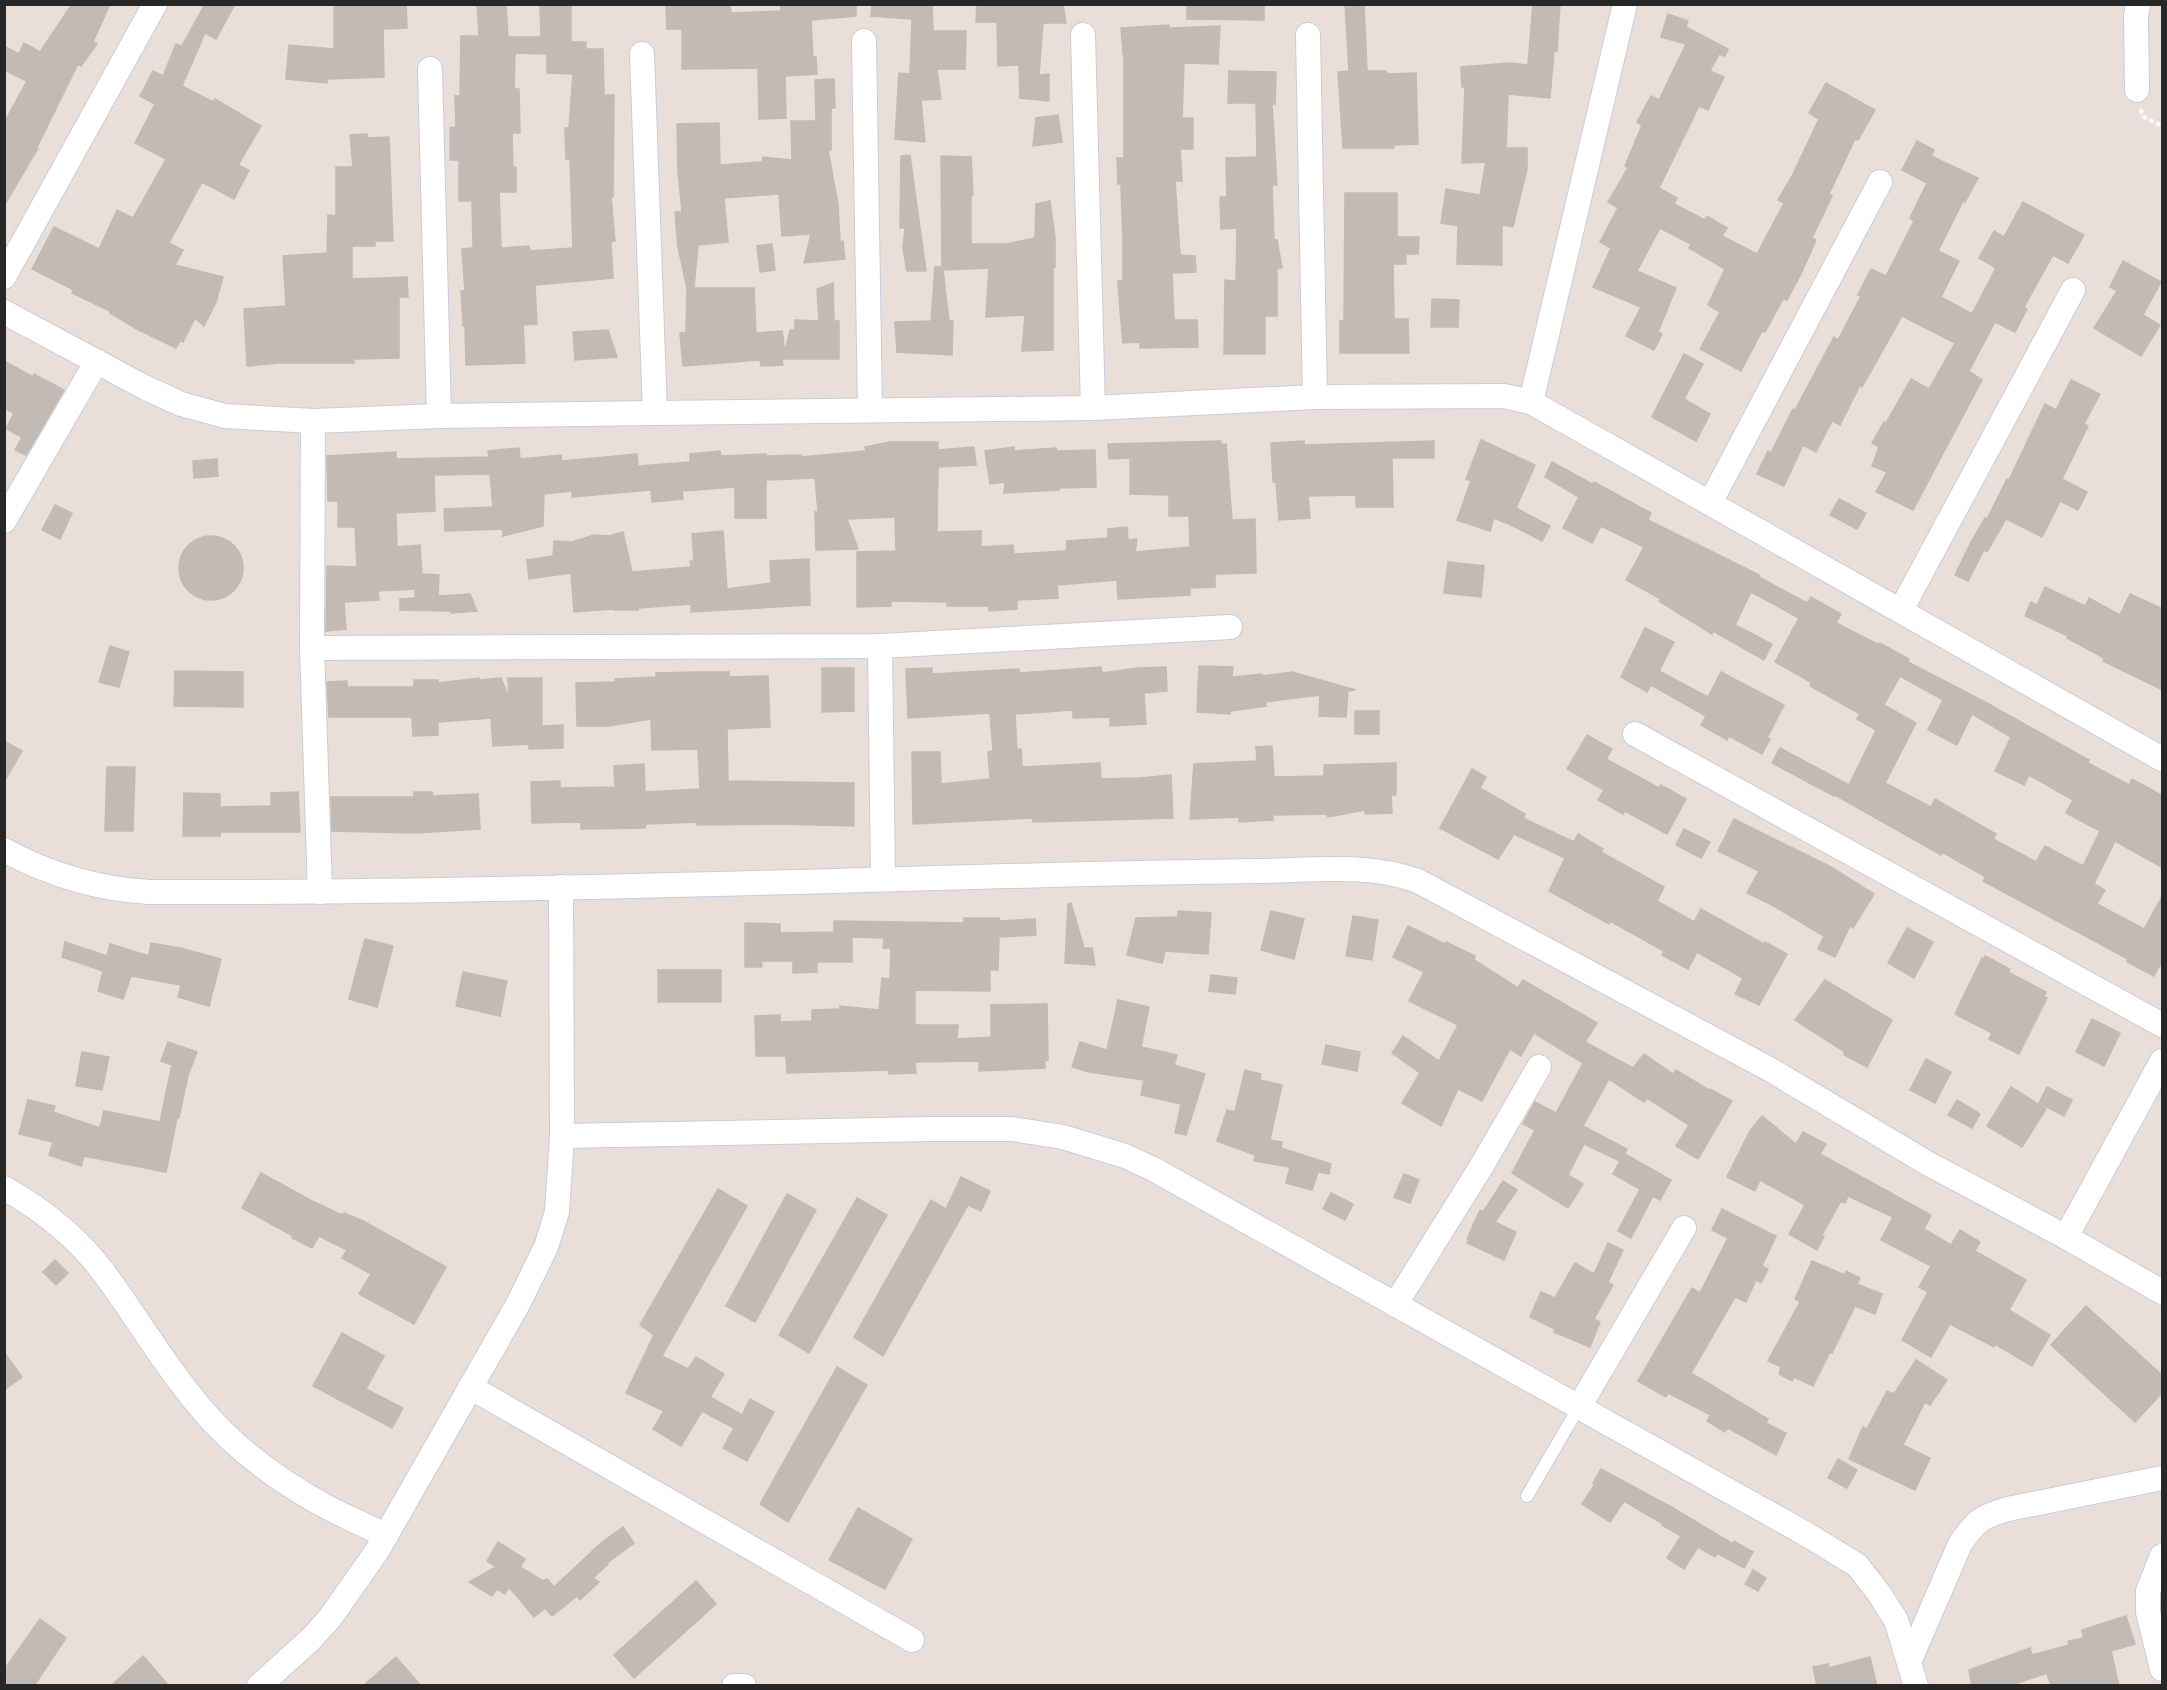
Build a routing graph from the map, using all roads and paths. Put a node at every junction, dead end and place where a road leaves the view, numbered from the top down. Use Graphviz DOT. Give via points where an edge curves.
graph roads {
  1 [pos="155,4"];
  2 [pos="1625,4"];
  3 [pos="2138,4"];
  4 [pos="1083,35"];
  5 [pos="1308,35"];
  6 [pos="864,41"];
  7 [pos="642,54"];
  8 [pos="430,69"];
  9 [pos="2137,90"];
  10 [pos="1880,182"];
  11 [pos="4,277"];
  12 [pos="2073,290"];
  13 [pos="4,312"];
  14 [pos="97,362"];
  15 [pos="1315,397"];
  16 [pos="1531,402"];
  17 [pos="1093,408"];
  18 [pos="870,410"];
  19 [pos="655,413"];
  20 [pos="439,416"];
  21 [pos="313,421"];
  22 [pos="1710,502"];
  23 [pos="4,521"];
  24 [pos="1901,610"];
  25 [pos="1230,627"];
  26 [pos="880,646"];
  27 [pos="312,648"];
  28 [pos="1635,734"];
  29 [pos="2163,759"];
  30 [pos="4,850"];
  31 [pos="883,879"];
  32 [pos="561,887"];
  33 [pos="320,892"];
  34 [pos="2163,1024"];
  35 [pos="2163,1060"];
  36 [pos="1539,1067"];
  37 [pos="562,1136"];
  38 [pos="4,1188"];
  39 [pos="1684,1228"];
  40 [pos="2066,1237"];
  41 [pos="2163,1292"];
  42 [pos="1395,1305"];
  43 [pos="470,1387"];
  44 [pos="1579,1407"];
  45 [pos="2163,1478"];
  46 [pos="1527,1496"];
  47 [pos="386,1536"];
  48 [pos="2163,1556"];
  49 [pos="912,1640"];
  50 [pos="1909,1662"];
  51 [pos="2163,1669"];
  52 [pos="260,1686"];
  53 [pos="734,1686"];
  54 [pos="744,1686"];
  55 [pos="1916,1686"];
  1 -- 11 [label="street"];
  2 -- 16 [label="street"];
  3 -- 9 [label="street"];
  4 -- 17 [label="street"];
  5 -- 15 [label="street"];
  6 -- 18 [label="street"];
  7 -- 19 [label="street"];
  8 -- 20 [label="street"];
  10 -- 22 [label="street"];
  12 -- 24 [label="street"];
  13 -- 14 [label="street"];
  14 -- 21 [label="street" via="181,404 225,416"];
  14 -- 23 [label="street"];
  15 -- 16 [label="street" via="1504,396"];
  15 -- 17 [label="street"];
  16 -- 22 [label="street"];
  17 -- 18 [label="street"];
  18 -- 19 [label="street"];
  19 -- 20 [label="street"];
  20 -- 21 [label="street"];
  21 -- 27 [label="street"];
  22 -- 24 [label="street"];
  24 -- 29 [label="street"];
  25 -- 26 [label="street"];
  26 -- 27 [label="street"];
  26 -- 31 [label="street"];
  27 -- 33 [label="street"];
  28 -- 34 [label="street"];
  30 -- 33 [label="street" via="49,870 120,890"];
  31 -- 32 [label="street"];
  31 -- 40 [label="street" via="1354,870 1400,874 1761,1065 1927,1163"];
  32 -- 33 [label="street"];
  32 -- 37 [label="street"];
  35 -- 40 [label="street"];
  36 -- 42 [label="street"];
  37 -- 42 [label="street" via="929,1129 1012,1130 1063,1137 1125,1156 1155,1170"];
  37 -- 43 [label="street" via="557,1212 546,1247"];
  38 -- 47 [label="street" via="56,1222 103,1272 172,1372 233,1442 325,1506"];
  39 -- 44 [label="street"];
  40 -- 41 [label="street"];
  42 -- 44 [label="street"];
  43 -- 47 [label="street"];
  43 -- 49 [label="street"];
  44 -- 46 [label="lane"];
  44 -- 50 [label="street" via="1857,1565 1896,1620"];
  45 -- 50 [label="street" via="1984,1516 1960,1545"];
  47 -- 52 [label="street" via="330,1618"];
  48 -- 51 [label="street" via="2148,1591 2148,1612"];
  50 -- 55 [label="street"];
  53 -- 54 [label="street"];
}
